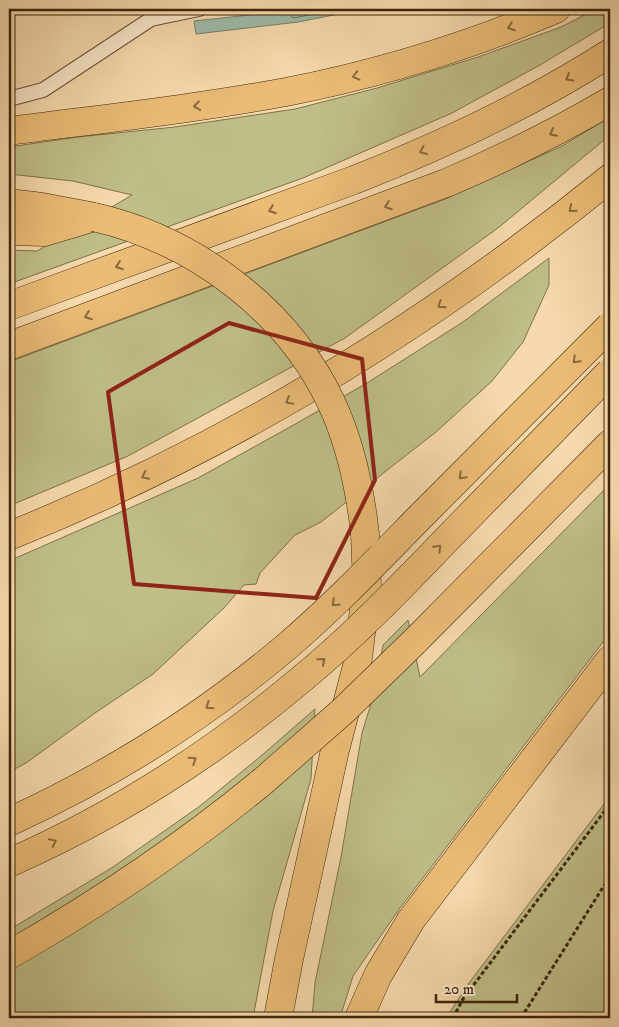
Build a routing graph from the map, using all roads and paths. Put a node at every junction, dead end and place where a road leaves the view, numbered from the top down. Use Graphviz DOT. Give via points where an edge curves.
graph roads {
  1 [pos="198,9"];
  2 [pos="556,9"];
  3 [pos="610,53"];
  4 [pos="9,99"];
  5 [pos="610,101"];
  6 [pos="9,132"];
  7 [pos="610,178"];
  8 [pos="9,203"];
  9 [pos="94,217"];
  10 [pos="9,230"];
  11 [pos="9,306"];
  12 [pos="610,326"];
  13 [pos="9,346"];
  14 [pos="610,372"];
  15 [pos="610,444"];
  16 [pos="9,536"];
  17 [pos="610,660"];
  18 [pos="610,804"];
  19 [pos="9,822"];
  20 [pos="9,862"];
  21 [pos="610,876"];
  22 [pos="9,955"];
  23 [pos="278,1018"];
  24 [pos="359,1018"];
  25 [pos="453,1018"];
  26 [pos="521,1018"];
  1 -- 4 [label="lane" via="151,20 43,90"];
  2 -- 6 [label="highway, one-way" via="431,55 324,83 207,105"];
  3 -- 11 [label="highway, one-way" via="507,112 404,160"];
  5 -- 13 [label="highway, one-way" via="510,155 438,186"];
  7 -- 16 [label="highway, one-way" via="471,284 305,392 156,471"];
  8 -- 9 [label="highway"];
  9 -- 10 [label="highway" via="44,232"];
  9 -- 23 [label="highway, bridge" via="140,230 193,257 226,277 270,315 309,363 331,402 357,480 365,534 367,585 357,666 335,750"];
  12 -- 19 [label="highway, one-way, bridge" via="351,587 285,648 242,683 154,744"];
  20 -- 14 [label="highway, one-way, bridge" via="132,800 219,743 298,682 367,620"];
  15 -- 22 [label="highway, bridge" via="349,706 262,782 125,883"];
  17 -- 24 [label="highway" via="411,920 378,974"];
  18 -- 25 [label="path" via="463,999"];
  21 -- 26 [label="path"];
}
